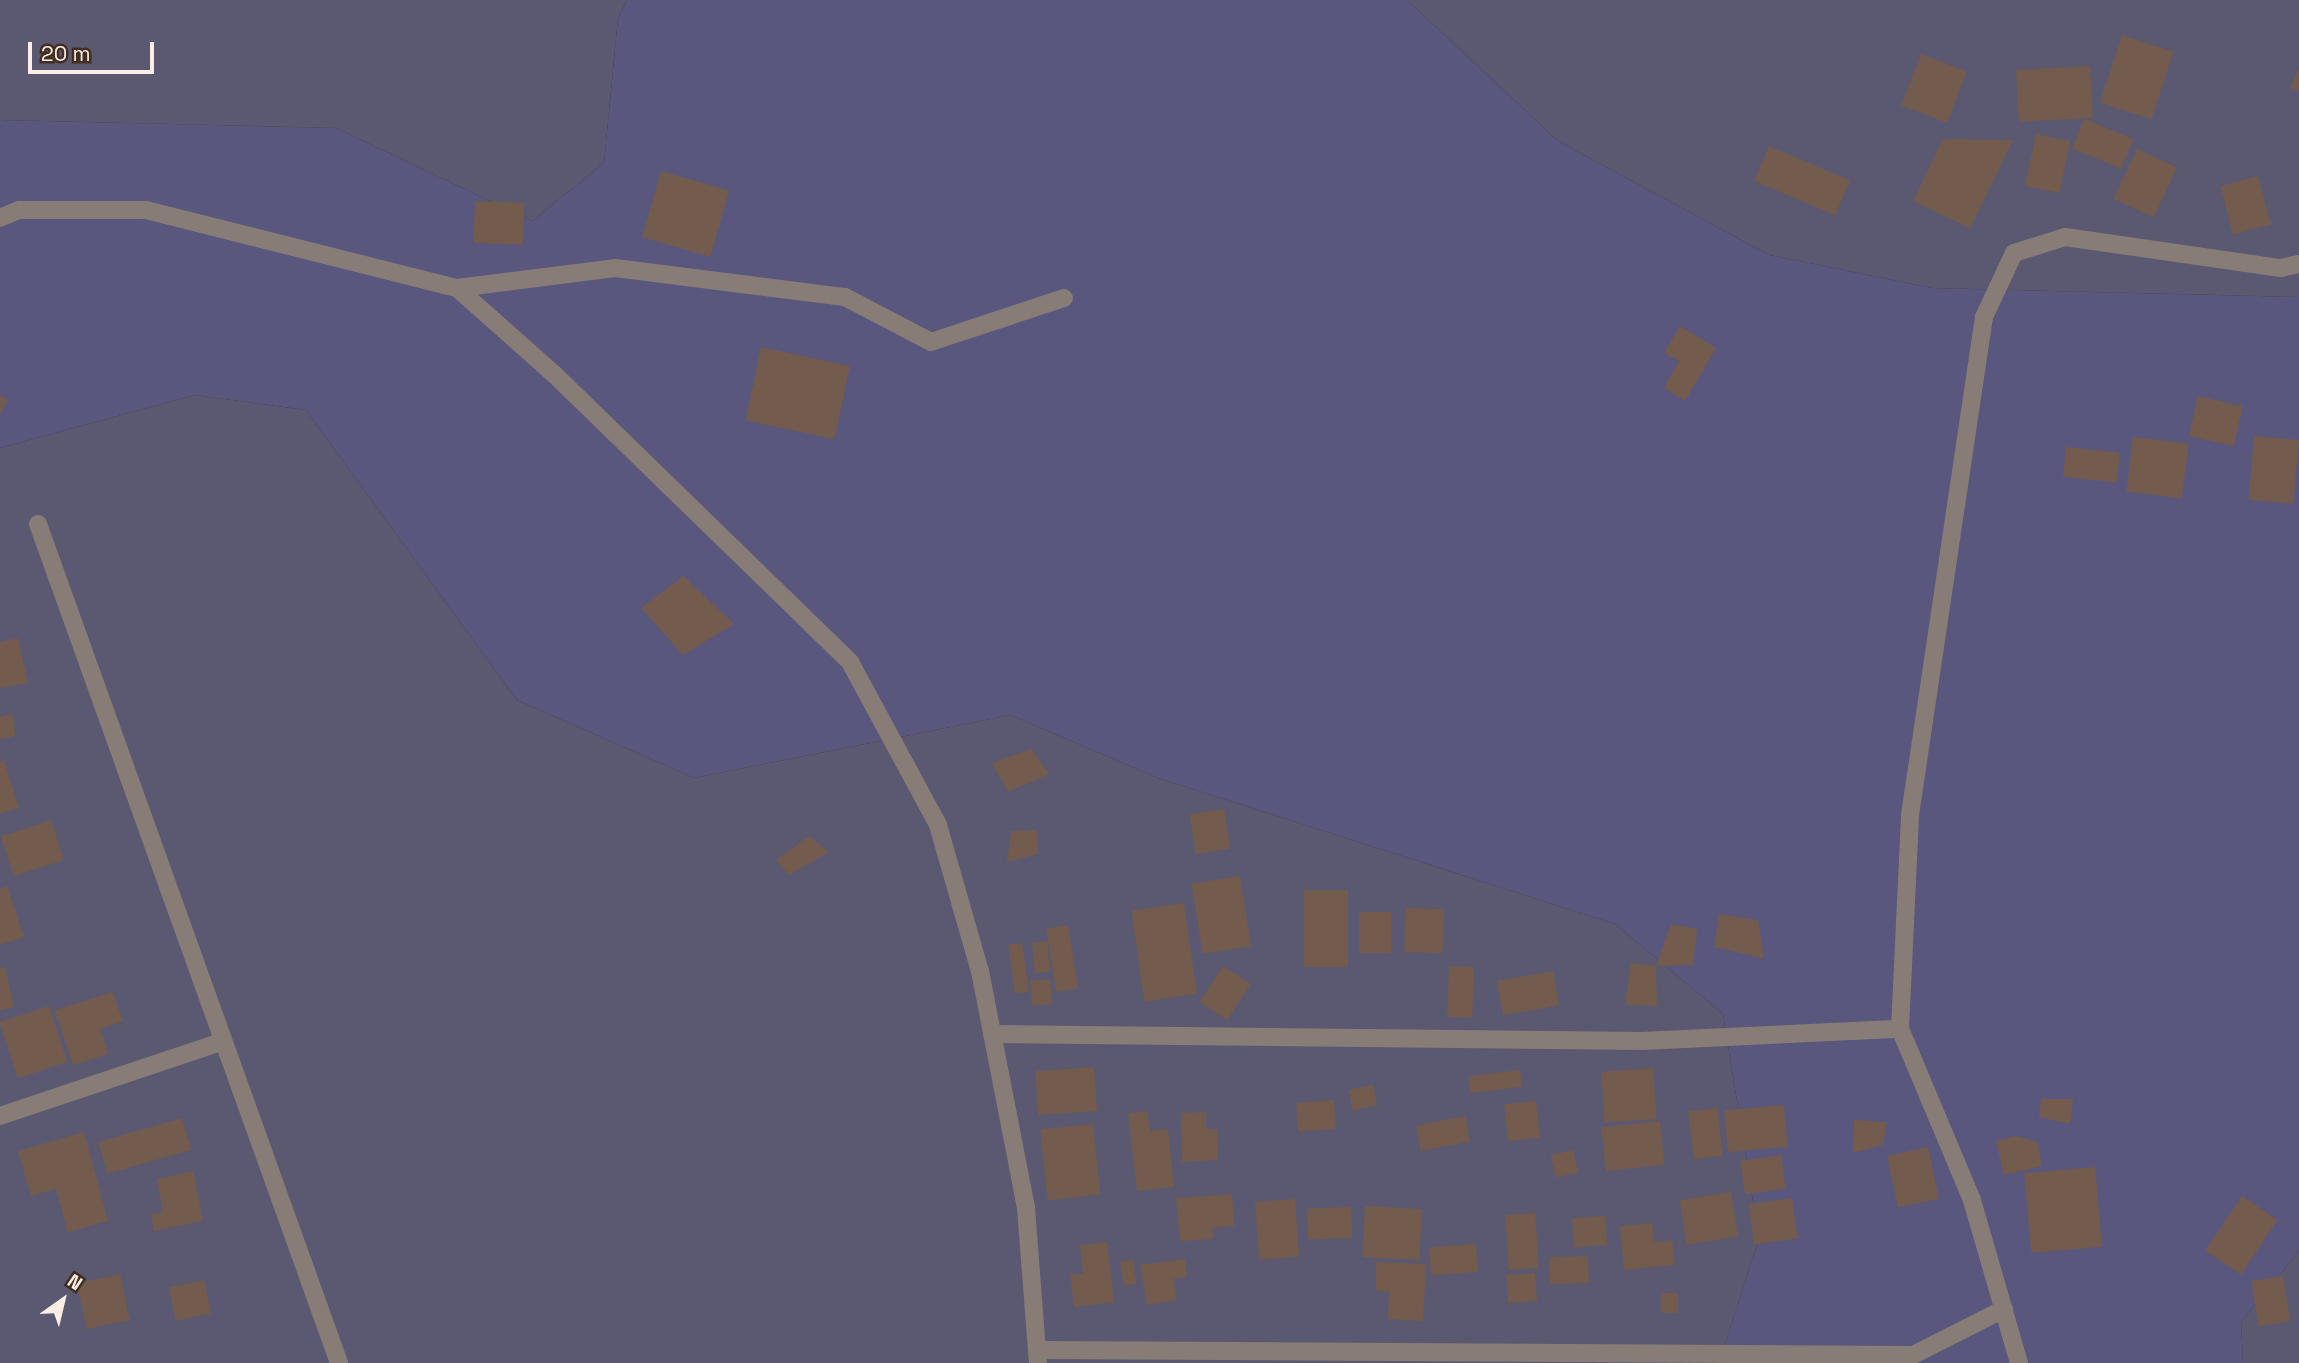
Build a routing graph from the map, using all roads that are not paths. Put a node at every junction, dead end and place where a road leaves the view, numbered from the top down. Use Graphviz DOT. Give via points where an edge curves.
graph roads {
  1 [pos="0,218"];
  2 [pos="2299,264"];
  3 [pos="457,288"];
  4 [pos="1064,298"];
  5 [pos="38,524"];
  6 [pos="1900,1029"];
  7 [pos="992,1034"];
  8 [pos="221,1041"];
  9 [pos="0,1116"];
  10 [pos="2004,1309"];
  11 [pos="1038,1356"];
  12 [pos="339,1363"];
  13 [pos="2019,1363"];
  1 -- 3 [label="street" via="19,209 146,210"];
  2 -- 6 [label="street" via="2281,268 2065,237 2014,253 1984,317 1979,345 1910,815"];
  3 -- 4 [label="street" via="615,268 845,297 931,342"];
  3 -- 7 [label="street" via="555,375 850,662 938,825 980,971"];
  5 -- 8 [label="street"];
  6 -- 7 [label="street" via="1642,1041"];
  6 -- 10 [label="street" via="1972,1200"];
  7 -- 11 [label="street" via="1026,1208"];
  8 -- 9 [label="street"];
  8 -- 12 [label="street"];
  10 -- 11 [label="street" via="1913,1355"];
  10 -- 13 [label="street"];
}
